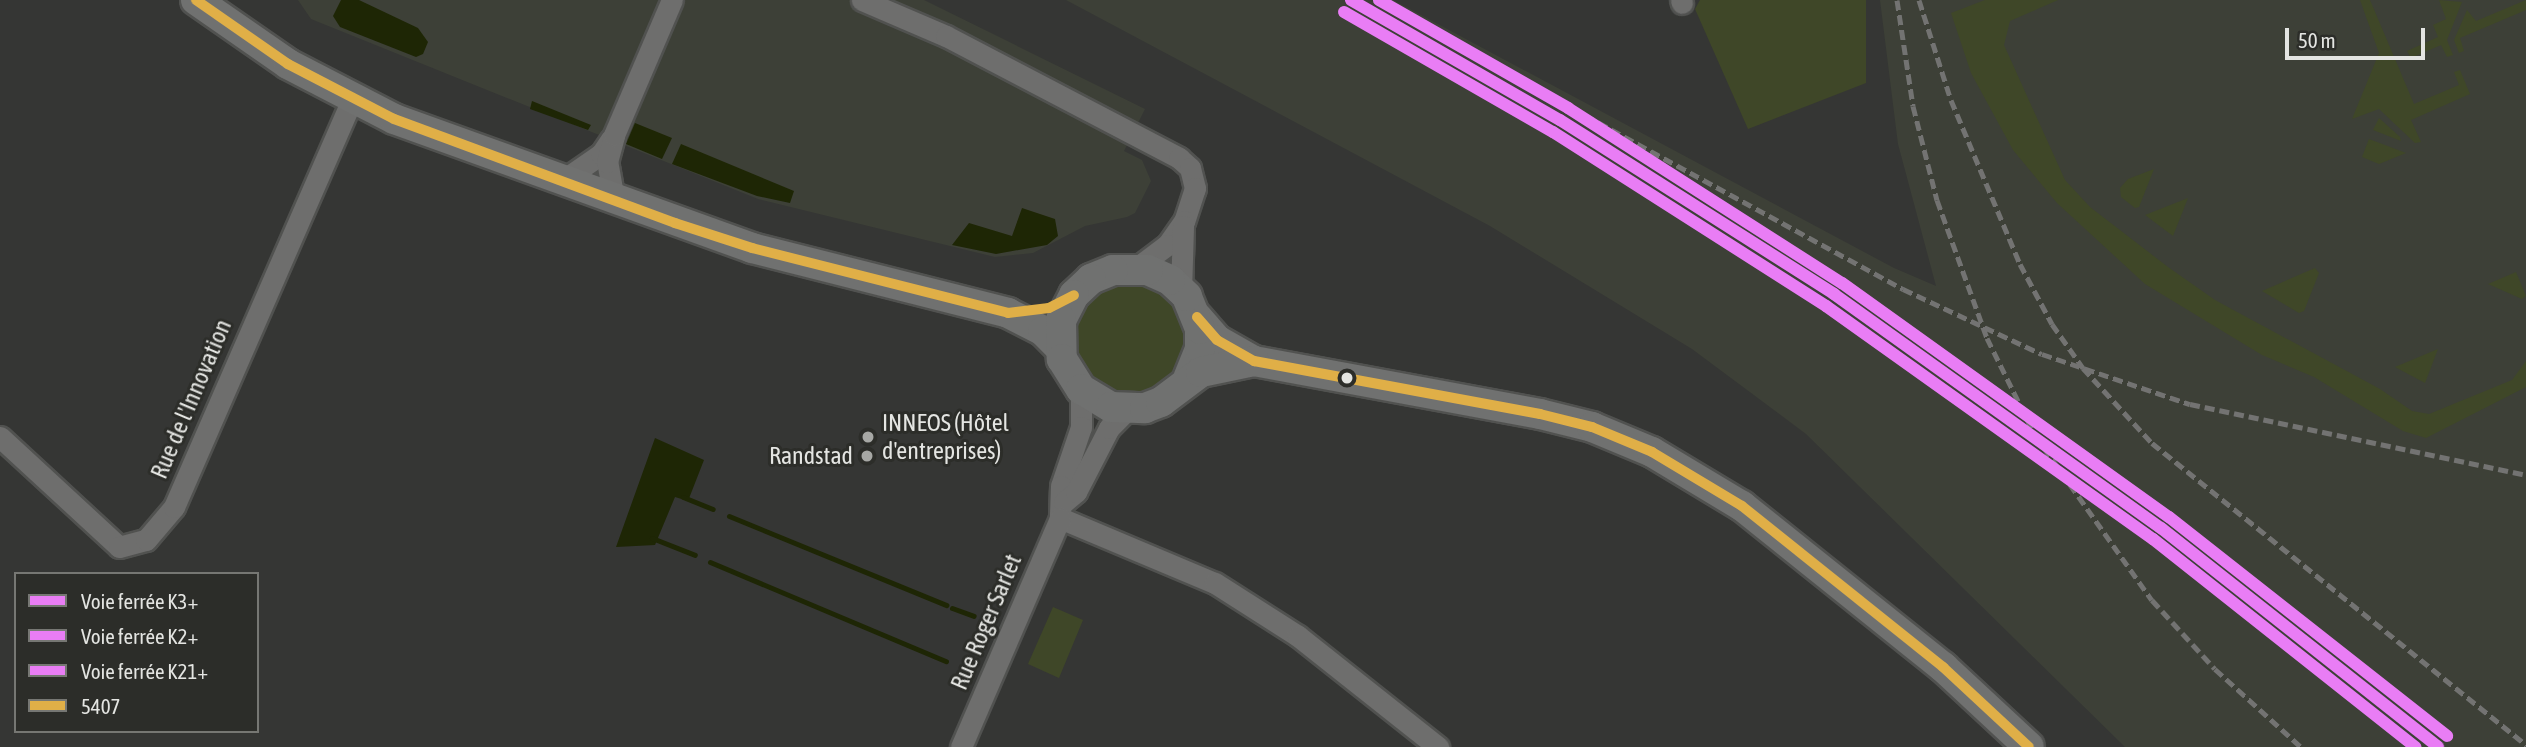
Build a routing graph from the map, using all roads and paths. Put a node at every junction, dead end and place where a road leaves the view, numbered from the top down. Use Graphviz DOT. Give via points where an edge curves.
graph roads {
  1 [pos="196,0"];
  2 [pos="672,0"];
  3 [pos="862,0"];
  4 [pos="353,98"];
  5 [pos="614,135"];
  6 [pos="562,181"];
  7 [pos="614,200"];
  8 [pos="1184,221"];
  9 [pos="1136,268"];
  10 [pos="1181,291"];
  11 [pos="1074,295"];
  12 [pos="1008,313"];
  13 [pos="1197,317"];
  14 [pos="1060,348"];
  15 [pos="1254,360"];
  16 [pos="1187,381"];
  17 [pos="1081,389"];
  18 [pos="1128,409"];
  19 [pos="0,437"];
  20 [pos="1062,510"];
  21 [pos="1433,746"];
  22 [pos="961,747"];
  23 [pos="2029,747"];
  1 -- 4 [label="street" via="288,64"];
  2 -- 5 [label="street"];
  3 -- 8 [label="street" via="934,30 1179,158 1194,177 1192,203"];
  4 -- 6 [label="street" via="394,119"];
  4 -- 19 [label="street, Rue de l'Innovation" via="173,507 146,540 119,547"];
  5 -- 6 [label="street" via="601,154"];
  5 -- 7 [label="street" via="607,162"];
  6 -- 7 [label="street"];
  7 -- 12 [label="street" via="752,248"];
  8 -- 9 [label="street" via="1167,245"];
  8 -- 10 [label="street"];
  9 -- 10 [label="street" via="1159,274"];
  9 -- 11 [label="street" via="1101,274"];
  10 -- 13 [label="street"];
  11 -- 12 [label="street" via="1049,308"];
  11 -- 14 [label="street" via="1062,320"];
  12 -- 14 [label="street" via="1043,331"];
  13 -- 15 [label="street" via="1217,340"];
  13 -- 16 [label="street" via="1200,348"];
  14 -- 17 [label="street" via="1067,370"];
  15 -- 16 [label="street" via="1219,365"];
  15 -- 23 [label="street" via="1539,414 1592,427 1652,452 1742,506 1943,667"];
  16 -- 18 [label="street" via="1161,402"];
  17 -- 18 [label="street" via="1094,400"];
  17 -- 20 [label="street" via="1081,427 1061,486"];
  18 -- 20 [label="street" via="1110,428"];
  20 -- 21 [label="street" via="1215,583 1298,636"];
  20 -- 22 [label="street, Rue Roger Sarlet"];
}
